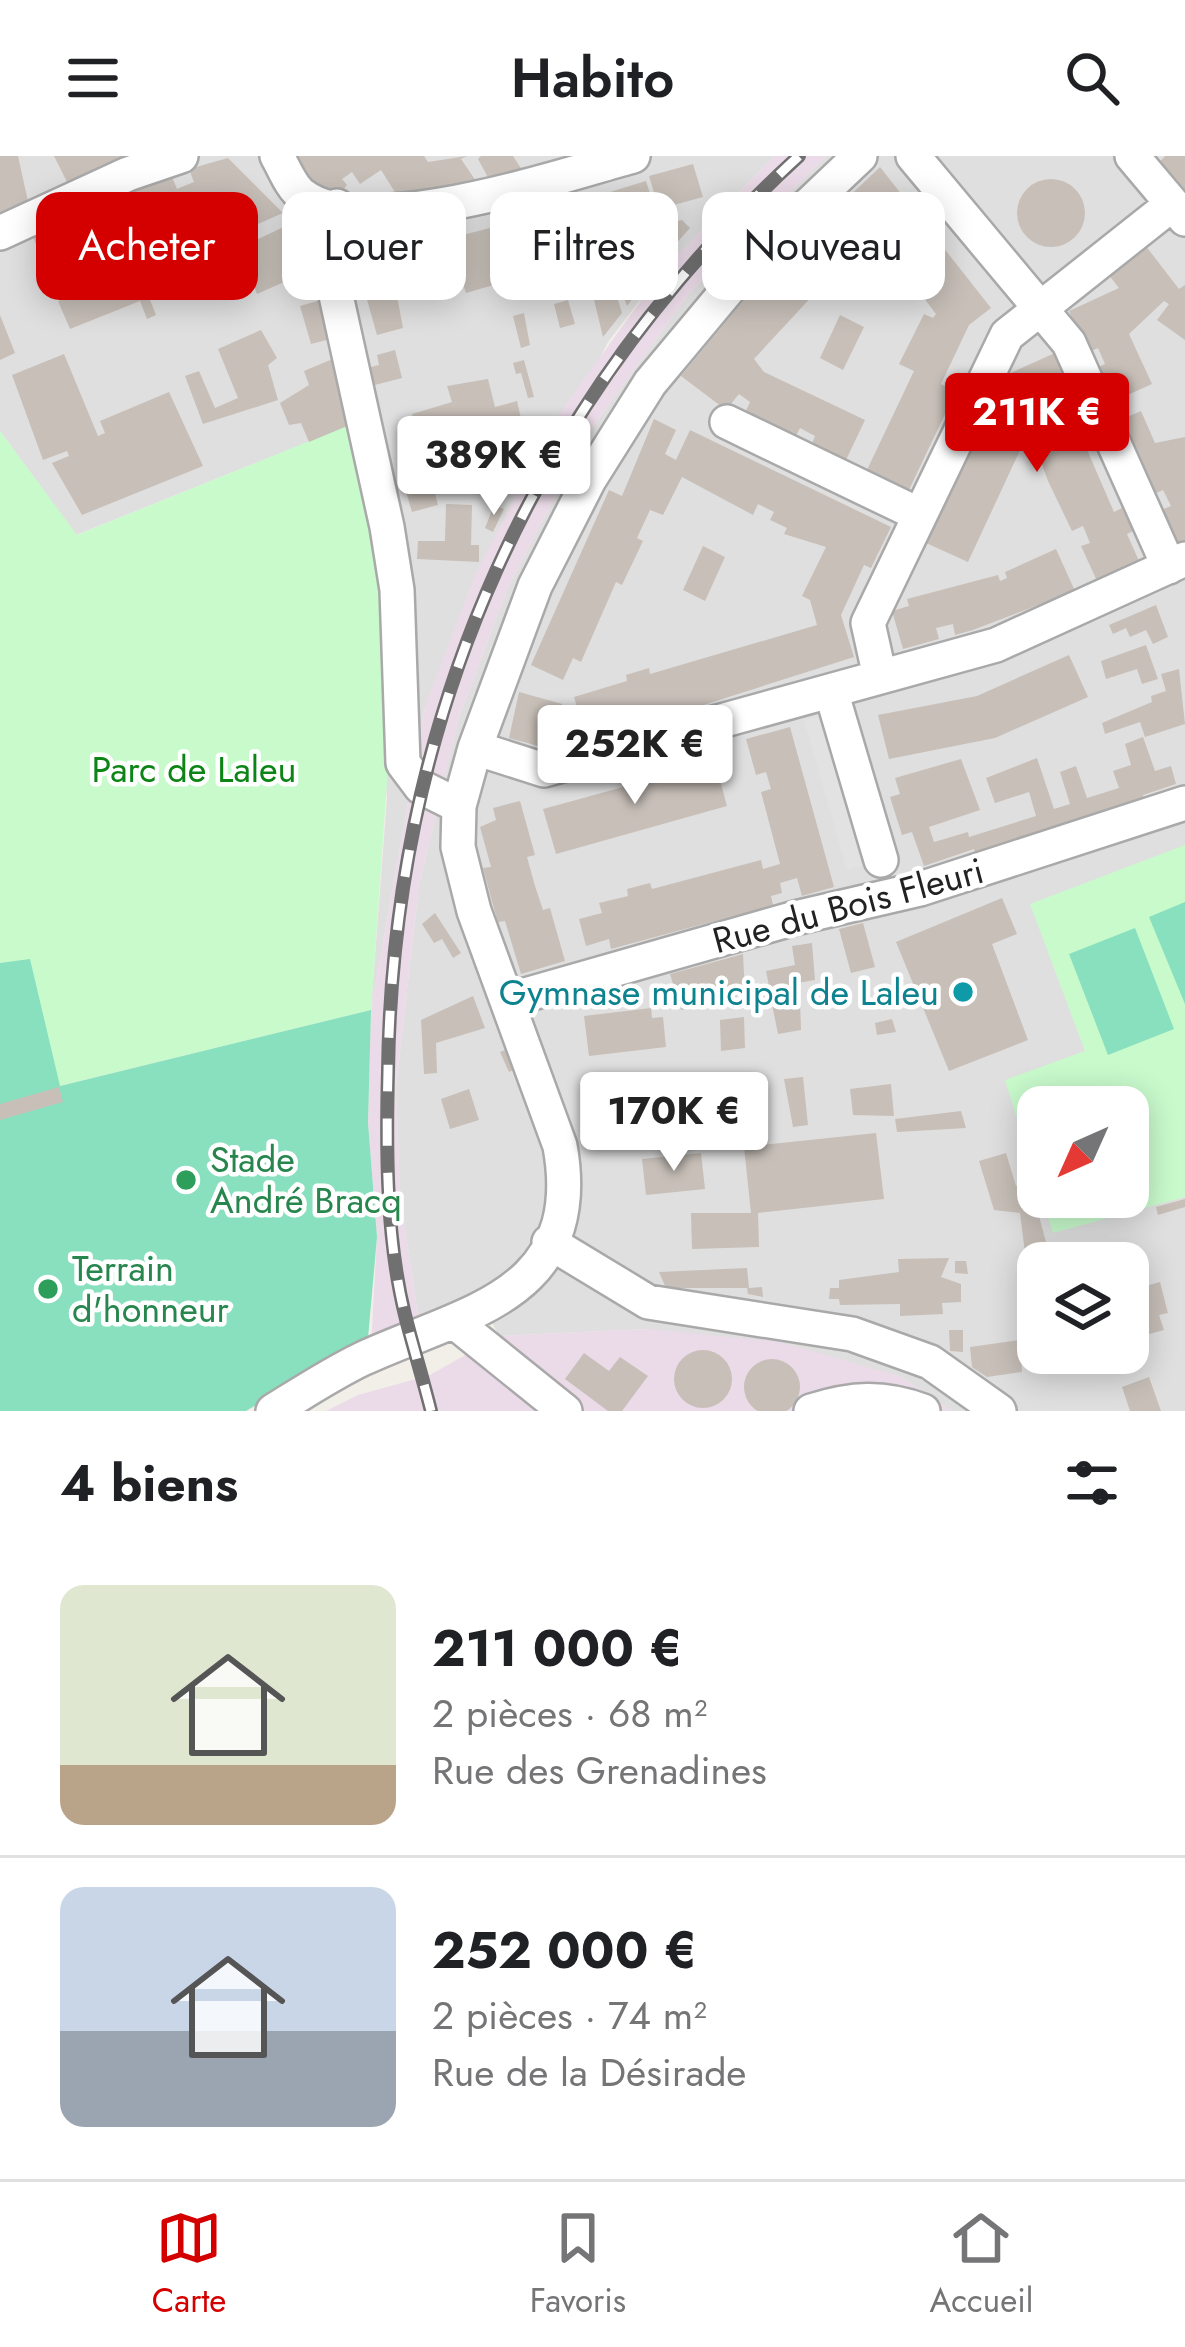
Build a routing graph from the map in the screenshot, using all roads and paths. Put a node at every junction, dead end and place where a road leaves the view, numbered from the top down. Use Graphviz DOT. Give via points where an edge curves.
graph roads {
  1 [pos="181,156"];
  2 [pos="277,156"];
  3 [pos="633,156"];
  4 [pos="860,156"];
  5 [pos="913,156"];
  6 [pos="1132,156"];
  7 [pos="298,192"];
  8 [pos="466,198"];
  9 [pos="1178,212"];
  10 [pos="0,233"];
  11 [pos="337,300"];
  12 [pos="1039,308"];
  13 [pos="727,422"];
  14 [pos="920,515"];
  15 [pos="1177,563"];
  16 [pos="880,677"];
  17 [pos="831,691"];
  18 [pos="476,748"];
  19 [pos="1185,803"];
  20 [pos="459,806"];
  21 [pos="881,860"];
  22 [pos="508,1000"];
  23 [pos="549,1242"];
  24 [pos="457,1324"];
  25 [pos="273,1411"];
  26 [pos="566,1411"];
  27 [pos="811,1411"];
  28 [pos="923,1411"];
  29 [pos="999,1411"];
  1 -- 10 [label="street"];
  2 -- 7 [label="street"];
  3 -- 8 [label="street"];
  4 -- 18 [label="street" via="761,250 650,383 535,586"];
  5 -- 12 [label="street"];
  6 -- 9 [label="street"];
  9 -- 12 [label="street"];
  11 -- 20 [label="street" via="397,590 403,763 421,788"];
  12 -- 14 [label="street" via="1007,335"];
  12 -- 15 [label="street" via="1069,343"];
  13 -- 14 [label="street"];
  14 -- 16 [label="street" via="868,623"];
  15 -- 16 [label="street" via="996,645"];
  16 -- 17 [label="street"];
  17 -- 18 [label="street" via="544,770"];
  17 -- 21 [label="street"];
  18 -- 20 [label="street"];
  19 -- 22 [label="street, Rue du Bois Fleuri" via="920,890"];
  20 -- 22 [label="street" via="464,877"];
  22 -- 23 [label="street" via="566,1179"];
  23 -- 24 [label="street" via="527,1277"];
  23 -- 29 [label="street" via="647,1302 852,1334 930,1362"];
  24 -- 25 [label="street" via="358,1361"];
  24 -- 26 [label="street"];
  27 -- 28 [label="street" via="888,1398"];
}
